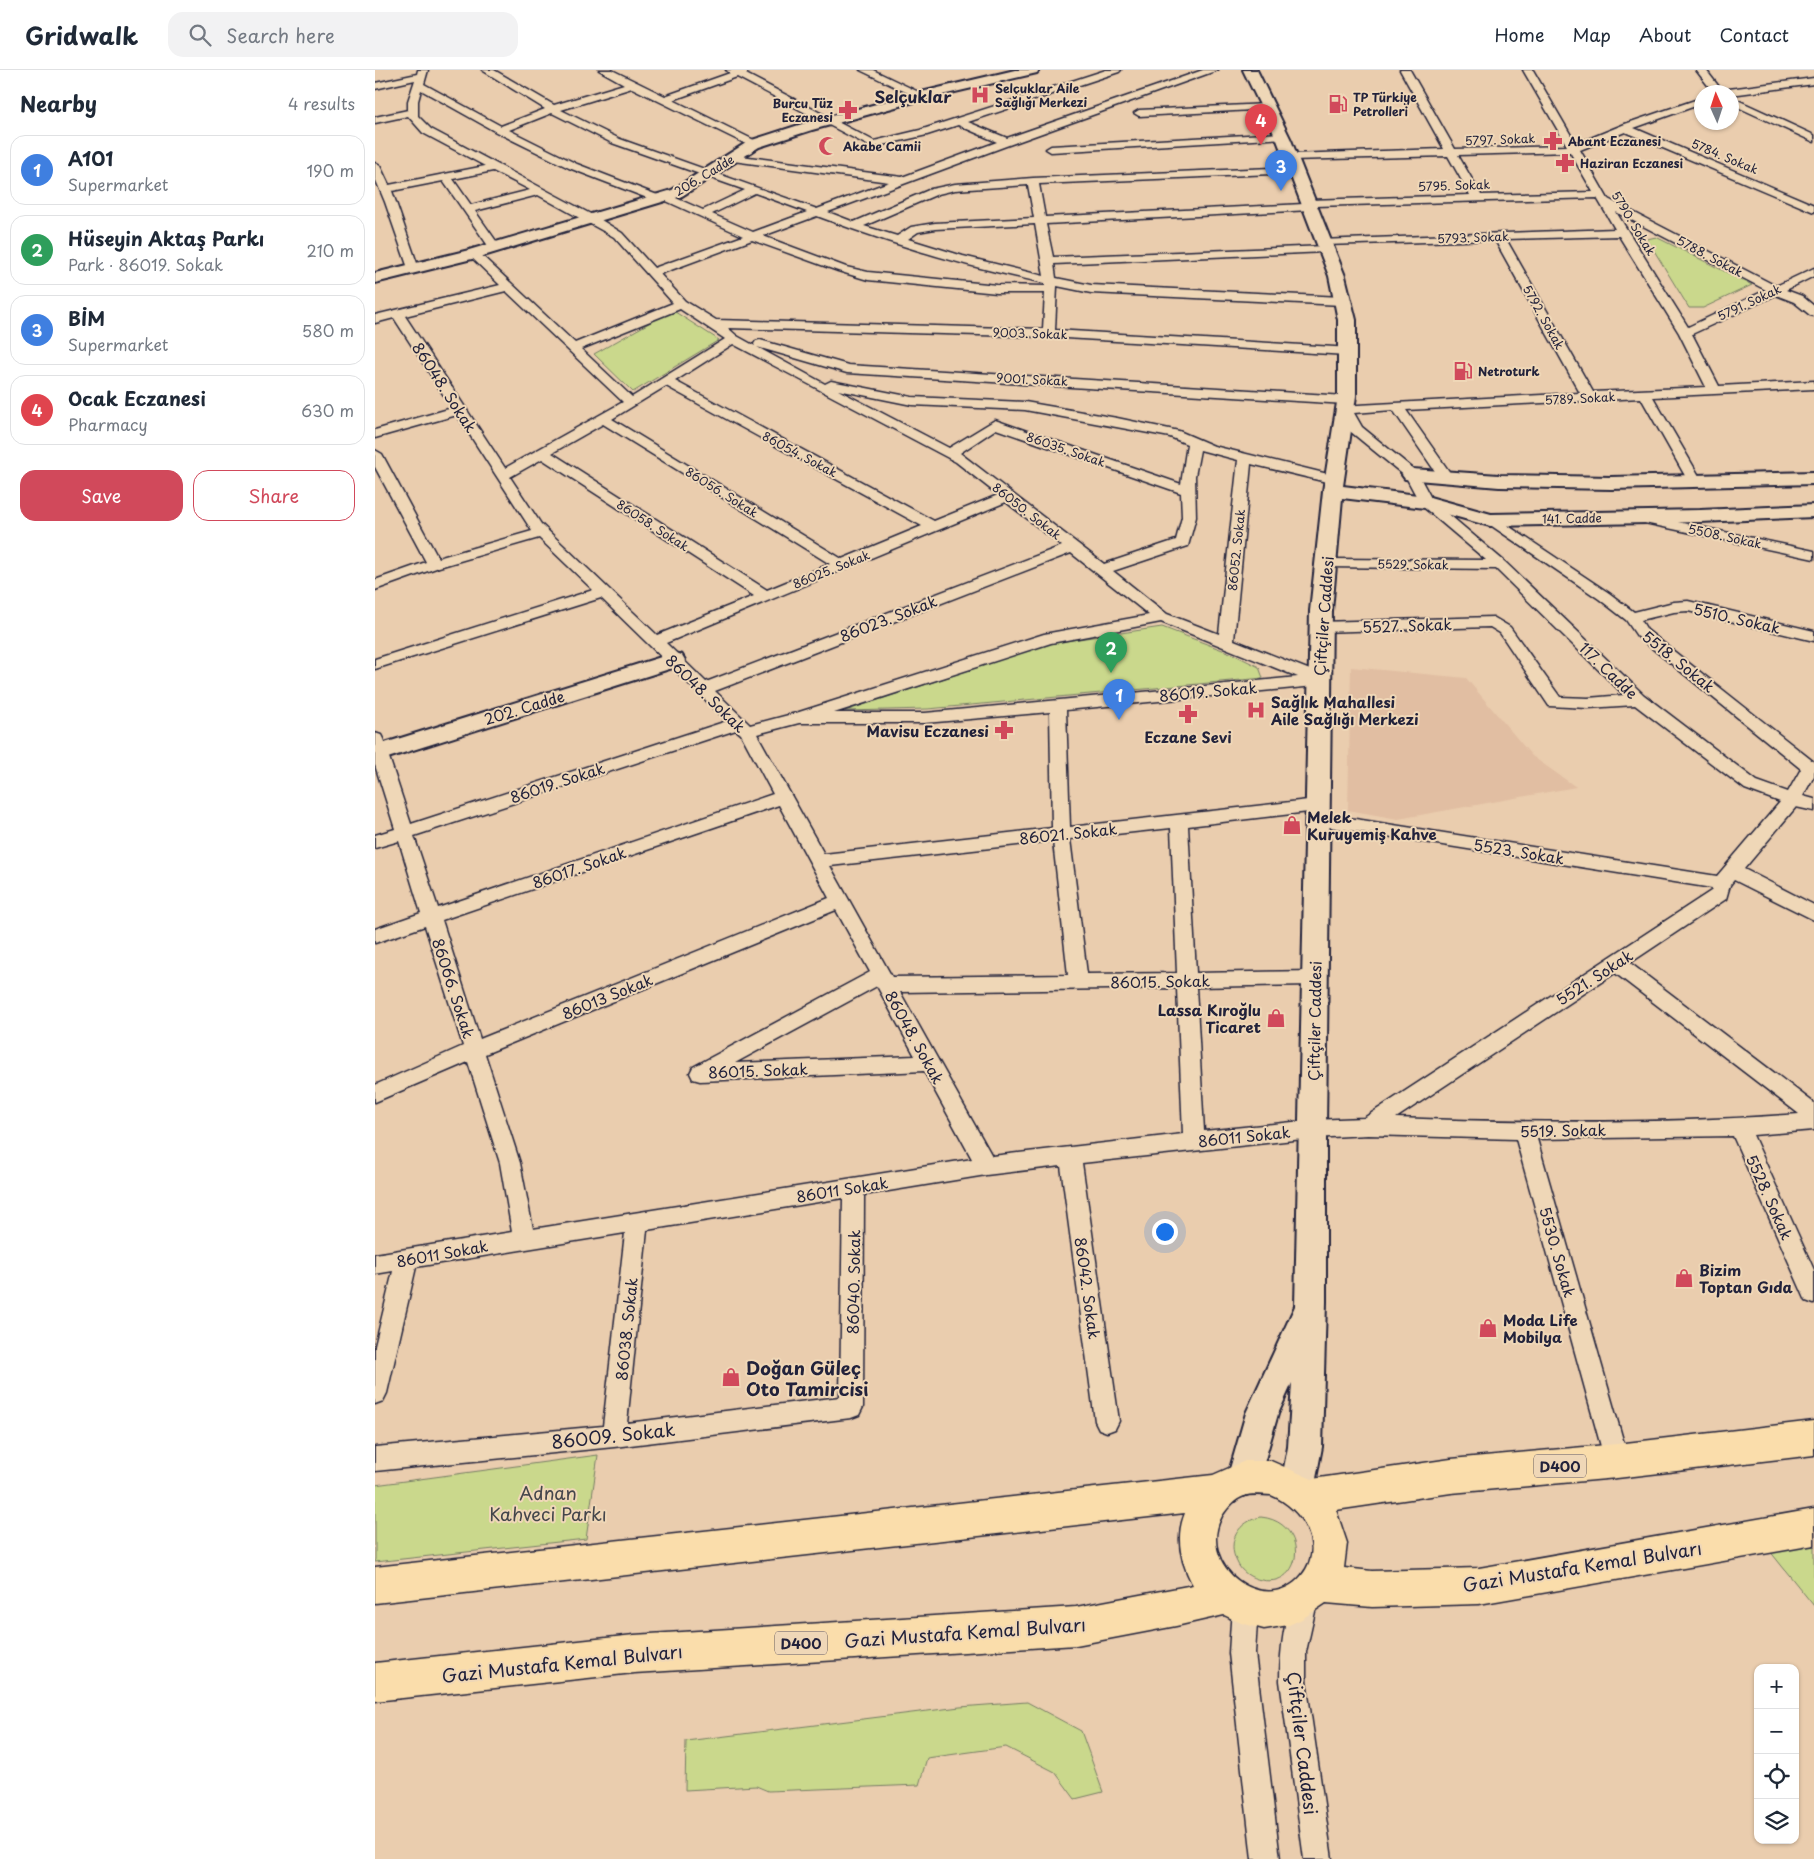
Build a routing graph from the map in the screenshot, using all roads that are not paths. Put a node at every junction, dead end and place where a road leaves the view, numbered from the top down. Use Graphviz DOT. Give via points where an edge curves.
graph roads {
  1 [pos="487,70"];
  2 [pos="604,70"];
  3 [pos="865,70"];
  4 [pos="1032,70"];
  5 [pos="1116,70"];
  6 [pos="1213,70"];
  7 [pos="1250,70"];
  8 [pos="1405,70"];
  9 [pos="1528,70"];
  10 [pos="1701,70"];
  11 [pos="740,71"];
  12 [pos="421,76"];
  13 [pos="1814,81"];
  14 [pos="633,84"];
  15 [pos="1713,85"];
  16 [pos="375,86"];
  17 [pos="1739,91"];
  18 [pos="922,96"];
  19 [pos="664,100"];
  20 [pos="1694,103"];
  21 [pos="1739,104"];
  22 [pos="1268,107"];
  23 [pos="553,109"];
  24 [pos="413,112"];
  25 [pos="1139,113"];
  26 [pos="375,120"];
  27 [pos="833,121"];
  28 [pos="958,121"];
  29 [pos="1625,128"];
  30 [pos="499,130"];
  31 [pos="1281,136"];
  32 [pos="1814,139"];
  33 [pos="1007,142"];
  34 [pos="754,144"];
  35 [pos="1051,149"];
  36 [pos="1574,149"];
  37 [pos="1451,153"];
  38 [pos="733,158"];
  39 [pos="1293,164"];
  40 [pos="375,166"];
  41 [pos="496,167"];
  42 [pos="710,173"];
  43 [pos="446,177"];
  44 [pos="903,181"];
  45 [pos="1033,181"];
  46 [pos="385,189"];
  47 [pos="755,189"];
  48 [pos="539,191"];
  49 [pos="662,198"];
  50 [pos="1477,198"];
  51 [pos="1602,198"];
  52 [pos="1309,205"];
  53 [pos="468,208"];
  54 [pos="1814,209"];
  55 [pos="817,212"];
  56 [pos="703,214"];
  57 [pos="594,220"];
  58 [pos="1041,220"];
  59 [pos="854,226"];
  60 [pos="1622,232"];
  61 [pos="754,237"];
  62 [pos="1499,237"];
  63 [pos="897,241"];
  64 [pos="1325,245"];
  65 [pos="495,248"];
  66 [pos="474,254"];
  67 [pos="1048,261"];
  68 [pos="413,269"];
  69 [pos="653,272"];
  70 [pos="1814,272"];
  71 [pos="375,278"];
  72 [pos="1051,285"];
  73 [pos="508,287"];
  74 [pos="1775,290"];
  75 [pos="1342,301"];
  76 [pos="681,304"];
  77 [pos="1814,312"];
  78 [pos="397,313"];
  79 [pos="375,319"];
  80 [pos="723,331"];
  81 [pos="1685,333"];
  82 [pos="1049,334"];
  83 [pos="573,348"];
  84 [pos="1347,351"];
  85 [pos="808,380"];
  86 [pos="666,381"];
  87 [pos="1814,385"];
  88 [pos="1715,391"];
  89 [pos="1645,394"];
  90 [pos="1589,397"];
  91 [pos="631,403"];
  92 [pos="1346,405"];
  93 [pos="1397,407"];
  94 [pos="460,410"];
  95 [pos="603,419"];
  96 [pos="375,434"];
  97 [pos="1194,443"];
  98 [pos="542,453"];
  99 [pos="950,453"];
  100 [pos="375,454"];
  101 [pos="1245,458"];
  102 [pos="503,475"];
  103 [pos="1412,475"];
  104 [pos="1446,477"];
  105 [pos="1814,478"];
  106 [pos="1695,481"];
  107 [pos="1334,485"];
  108 [pos="1188,491"];
  109 [pos="1008,496"];
  110 [pos="1426,502"];
  111 [pos="1814,511"];
  112 [pos="1637,517"];
  113 [pos="1490,520"];
  114 [pos="935,527"];
  115 [pos="542,533"];
  116 [pos="1072,547"];
  117 [pos="1814,555"];
  118 [pos="1326,563"];
  119 [pos="434,564"];
  120 [pos="841,565"];
  121 [pos="1500,566"];
  122 [pos="1102,570"];
  123 [pos="375,585"];
  124 [pos="604,592"];
  125 [pos="765,596"];
  126 [pos="1162,617"];
  127 [pos="1631,617"];
  128 [pos="1320,627"];
  129 [pos="1814,636"];
  130 [pos="655,642"];
  131 [pos="1226,642"];
  132 [pos="674,660"];
  133 [pos="375,664"];
  134 [pos="1319,680"];
  135 [pos="704,689"];
  136 [pos="1638,699"];
  137 [pos="1059,704"];
  138 [pos="799,718"];
  139 [pos="743,727"];
  140 [pos="376,749"];
  141 [pos="783,798"];
  142 [pos="1792,800"];
  143 [pos="1814,805"];
  144 [pos="1317,812"];
  145 [pos="1179,821"];
  146 [pos="404,832"];
  147 [pos="1061,834"];
  148 [pos="375,842"];
  149 [pos="819,861"];
  150 [pos="1726,876"];
  151 [pos="840,901"];
  152 [pos="1814,913"];
  153 [pos="431,917"];
  154 [pos="375,936"];
  155 [pos="1615,963"];
  156 [pos="1315,978"];
  157 [pos="884,980"];
  158 [pos="1188,980"];
  159 [pos="1078,982"];
  160 [pos="474,1050"];
  161 [pos="929,1062"];
  162 [pos="375,1094"];
  163 [pos="1814,1114"];
  164 [pos="1814,1121"];
  165 [pos="1368,1126"];
  166 [pos="1739,1127"];
  167 [pos="1312,1129"];
  168 [pos="1524,1130"];
  169 [pos="1195,1141"];
  170 [pos="1070,1155"];
  171 [pos="986,1166"];
  172 [pos="854,1187"];
  173 [pos="637,1221"];
  174 [pos="524,1239"];
  175 [pos="407,1259"];
  176 [pos="375,1264"];
  177 [pos="1814,1294"];
  178 [pos="1311,1302"];
  179 [pos="375,1393"];
  180 [pos="851,1407"];
  181 [pos="1107,1421"];
  182 [pos="615,1436"];
  183 [pos="1814,1438"];
  184 [pos="375,1459"];
  185 [pos="1617,1460"];
  186 [pos="1231,1485"];
  187 [pos="1302,1493"];
  188 [pos="1814,1527"];
  189 [pos="375,1585"];
  190 [pos="1312,1591"];
  191 [pos="1235,1601"];
  192 [pos="375,1682"];
  193 [pos="1266,1859"];
  194 [pos="1318,1859"];
  1 -- 23 [label="street"];
  2 -- 14 [label="street"];
  3 -- 18 [label="street"];
  4 -- 18 [label="street, 206. Cadde"];
  5 -- 28 [label="street"];
  6 -- 33 [label="street"];
  7 -- 22 [label="street, Çiftçiler Caddesi"];
  8 -- 37 [label="street"];
  9 -- 36 [label="street, 5790. Sokak"];
  10 -- 15 [label="street"];
  11 -- 19 [label="street"];
  11 -- 27 [label="street"];
  12 -- 16 [label="street"];
  12 -- 24 [label="street"];
  12 -- 30 [label="street"];
  13 -- 17 [label="street"];
  14 -- 19 [label="street"];
  14 -- 23 [label="street"];
  18 -- 27 [label="street, 206. Cadde"];
  19 -- 34 [label="street"];
  20 -- 29 [label="street, 5797. Sokak"];
  21 -- 32 [label="street"];
  22 -- 25 [label="street"];
  22 -- 31 [label="street, Çiftçiler Caddesi"];
  23 -- 30 [label="street"];
  23 -- 42 [label="street" via="616,141"];
  24 -- 26 [label="street"];
  24 -- 41 [label="street" via="413,117 427,131"];
  27 -- 28 [label="street" via="873,144"];
  27 -- 34 [label="street, 206. Cadde"];
  28 -- 33 [label="street"];
  29 -- 36 [label="street, 5797. Sokak"];
  29 -- 54 [label="street, 5784. Sokak"];
  30 -- 49 [label="street" via="573,166"];
  31 -- 35 [label="street"];
  31 -- 39 [label="street, Çiftçiler Caddesi"];
  33 -- 44 [label="street"];
  34 -- 38 [label="street, 206. Cadde"];
  36 -- 37 [label="street, 5797. Sokak"];
  36 -- 51 [label="street, 5790. Sokak"];
  37 -- 39 [label="street, 5797. Sokak"];
  37 -- 50 [label="street"];
  38 -- 42 [label="street, 206. Cadde"];
  38 -- 44 [label="street"];
  39 -- 45 [label="street, 5797. Sokak"];
  39 -- 52 [label="street, Çiftçiler Caddesi"];
  40 -- 46 [label="street"];
  41 -- 43 [label="street"];
  41 -- 48 [label="street"];
  42 -- 47 [label="street"];
  42 -- 49 [label="street, 206. Cadde"];
  43 -- 46 [label="street"];
  43 -- 53 [label="street"];
  44 -- 55 [label="street"];
  45 -- 58 [label="street"];
  45 -- 59 [label="street, 5797. Sokak" via="935,191"];
  46 -- 68 [label="street"];
  47 -- 55 [label="street"];
  47 -- 56 [label="street"];
  48 -- 53 [label="street"];
  48 -- 57 [label="street"];
  49 -- 56 [label="street"];
  49 -- 57 [label="street, 206. Cadde"];
  50 -- 51 [label="street, 5795. Sokak"];
  50 -- 52 [label="street, 5795. Sokak"];
  51 -- 60 [label="street, 5790. Sokak"];
  51 -- 74 [label="street, 5788. Sokak"];
  52 -- 58 [label="street"];
  52 -- 64 [label="street, Çiftçiler Caddesi"];
  53 -- 65 [label="street"];
  55 -- 59 [label="street"];
  55 -- 61 [label="street"];
  56 -- 61 [label="street"];
  57 -- 65 [label="street, 206. Cadde"];
  57 -- 69 [label="street" via="618,235"];
  58 -- 63 [label="street" via="935,226 915,229"];
  58 -- 67 [label="street"];
  59 -- 63 [label="street"];
  60 -- 62 [label="street, 5793. Sokak"];
  60 -- 81 [label="street, 5790. Sokak"];
  61 -- 69 [label="street"];
  61 -- 72 [label="street" via="868,276 997,290"];
  62 -- 64 [label="street, 5793. Sokak"];
  62 -- 90 [label="street, 5792. Sokak"];
  63 -- 72 [label="street"];
  64 -- 67 [label="street"];
  64 -- 75 [label="street, Çiftçiler Caddesi"];
  65 -- 66 [label="street, 206. Cadde"];
  66 -- 68 [label="street, 206. Cadde"];
  66 -- 73 [label="street"];
  67 -- 72 [label="street"];
  68 -- 71 [label="street, 206. Cadde"];
  69 -- 76 [label="street"];
  70 -- 74 [label="street, 5791. Sokak"];
  72 -- 75 [label="street"];
  72 -- 82 [label="street"];
  73 -- 78 [label="street"];
  73 -- 83 [label="street"];
  74 -- 77 [label="street, 5788. Sokak" via="1798,299"];
  74 -- 81 [label="street, 5791. Sokak"];
  75 -- 84 [label="street, Çiftçiler Caddesi" via="1347,320"];
  76 -- 80 [label="street"];
  76 -- 83 [label="street"];
  78 -- 79 [label="street"];
  78 -- 94 [label="street, 86048. Sokak"];
  80 -- 82 [label="street, 9003. Sokak"];
  80 -- 85 [label="street, 86050. Sokak"];
  80 -- 86 [label="street"];
  80 -- 92 [label="street, 9001. Sokak" via="776,350 847,368"];
  81 -- 88 [label="street, 5790. Sokak"];
  82 -- 84 [label="street, 9003. Sokak"];
  83 -- 91 [label="street"];
  84 -- 92 [label="street, Çiftçiler Caddesi"];
  85 -- 97 [label="street" via="912,401 1025,406 1174,434"];
  85 -- 99 [label="street, 86050. Sokak"];
  86 -- 91 [label="street"];
  86 -- 114 [label="street, 86054. Sokak"];
  87 -- 88 [label="street, 5789. Sokak"];
  88 -- 89 [label="street, 5789. Sokak"];
  89 -- 90 [label="street, 5789. Sokak"];
  89 -- 106 [label="street"];
  90 -- 93 [label="street, 5789. Sokak"];
  91 -- 95 [label="street"];
  92 -- 93 [label="street, 5789. Sokak"];
  92 -- 103 [label="street" via="1355,429"];
  92 -- 107 [label="street, Çiftçiler Caddesi"];
  93 -- 104 [label="street"];
  94 -- 96 [label="street"];
  94 -- 102 [label="street, 86048. Sokak"];
  95 -- 98 [label="street"];
  95 -- 120 [label="street, 86056. Sokak"];
  97 -- 101 [label="street"];
  97 -- 108 [label="street"];
  98 -- 102 [label="street"];
  98 -- 125 [label="street, 86058. Sokak"];
  99 -- 108 [label="street, 86035. Sokak" via="995,424"];
  99 -- 109 [label="street, 86050. Sokak"];
  100 -- 119 [label="street"];
  101 -- 107 [label="street"];
  101 -- 131 [label="street, 86052. Sokak"];
  102 -- 115 [label="street, 86048. Sokak"];
  103 -- 104 [label="street"];
  103 -- 110 [label="street"];
  104 -- 106 [label="street" via="1611,483"];
  105 -- 106 [label="street"];
  107 -- 110 [label="street, 141. Cadde"];
  107 -- 118 [label="street, Çiftçiler Caddesi"];
  108 -- 122 [label="street" via="1189,517 1183,543"];
  109 -- 114 [label="street, 86025. Sokak"];
  109 -- 116 [label="street, 86050. Sokak"];
  110 -- 113 [label="street, 141. Cadde"];
  110 -- 121 [label="street, 117. Cadde"];
  111 -- 112 [label="street, 141. Cadde"];
  112 -- 113 [label="street, 141. Cadde"];
  112 -- 117 [label="street, 5508. Sokak"];
  113 -- 127 [label="street, 5518. Sokak"];
  114 -- 120 [label="street, 86025. Sokak"];
  115 -- 119 [label="street"];
  115 -- 124 [label="street, 86048. Sokak"];
  116 -- 122 [label="street, 86050. Sokak"];
  116 -- 135 [label="street, 86023. Sokak"];
  118 -- 121 [label="street, 5529. Sokak"];
  118 -- 128 [label="street, Çiftçiler Caddesi"];
  119 -- 123 [label="street"];
  120 -- 125 [label="street, 86025. Sokak"];
  121 -- 136 [label="street, 117. Cadde"];
  122 -- 126 [label="street, 86050. Sokak"];
  124 -- 130 [label="street, 86048. Sokak"];
  124 -- 133 [label="street"];
  125 -- 130 [label="street, 86025. Sokak"];
  126 -- 131 [label="street, 86050. Sokak"];
  126 -- 138 [label="street, 86019. Sokak" via="1049,638"];
  127 -- 129 [label="street, 5510. Sokak" via="1687,606"];
  127 -- 142 [label="street, 5518. Sokak" via="1642,633 1811,768"];
  128 -- 134 [label="street, Çiftçiler Caddesi"];
  128 -- 136 [label="street, 5527. Sokak" via="1493,622 1505,630 1555,702"];
  130 -- 132 [label="street, 86048. Sokak"];
  131 -- 134 [label="street, 86050. Sokak"];
  132 -- 135 [label="street, 86048. Sokak"];
  132 -- 140 [label="street, 202. Cadde"];
  134 -- 137 [label="street, 86019. Sokak"];
  134 -- 144 [label="street, Çiftçiler Caddesi"];
  135 -- 139 [label="street, 86048. Sokak"];
  136 -- 142 [label="street, 117. Cadde" via="1751,785"];
  137 -- 138 [label="street, 86019. Sokak" via="925,718"];
  137 -- 147 [label="street"];
  138 -- 139 [label="street, 86019. Sokak"];
  139 -- 141 [label="street, 86048. Sokak"];
  139 -- 146 [label="street, 86019. Sokak"];
  140 -- 146 [label="street, 86066. Sokak"];
  141 -- 149 [label="street, 86048. Sokak"];
  141 -- 153 [label="street, 86017. Sokak"];
  142 -- 143 [label="street, 117. Cadde"];
  142 -- 150 [label="street, 5521. Sokak"];
  144 -- 145 [label="street, 86021. Sokak"];
  144 -- 150 [label="street, 5523. Sokak"];
  144 -- 156 [label="street, Çiftçiler Caddesi"];
  145 -- 147 [label="street, 86021. Sokak"];
  145 -- 158 [label="street"];
  146 -- 148 [label="street, 86019. Sokak"];
  146 -- 153 [label="street, 86066. Sokak"];
  147 -- 149 [label="street, 86021. Sokak"];
  147 -- 159 [label="street"];
  149 -- 151 [label="street, 86048. Sokak"];
  150 -- 152 [label="street, 5523. Sokak"];
  150 -- 155 [label="street, 5521. Sokak" via="1720,894"];
  151 -- 157 [label="street, 86048. Sokak"];
  151 -- 160 [label="street, 86013 Sokak"];
  153 -- 154 [label="street, 86017. Sokak"];
  153 -- 160 [label="street, 86066. Sokak"];
  155 -- 163 [label="street"];
  155 -- 165 [label="street, 5521. Sokak"];
  156 -- 158 [label="street, 86015. Sokak"];
  156 -- 167 [label="street, Çiftçiler Caddesi"];
  157 -- 159 [label="street, 86015. Sokak"];
  157 -- 161 [label="street, 86048. Sokak"];
  157 -- 161 [label="street, 86015. Sokak" via="700,1073"];
  158 -- 159 [label="street, 86015. Sokak"];
  158 -- 169 [label="street"];
  160 -- 162 [label="street, 86013 Sokak"];
  160 -- 174 [label="street, 86066. Sokak" via="510,1163"];
  161 -- 171 [label="street, 86048. Sokak"];
  164 -- 166 [label="street, 5519. Sokak"];
  165 -- 167 [label="street, 5519. Sokak"];
  165 -- 168 [label="street, 5519. Sokak"];
  166 -- 168 [label="street, 5519. Sokak"];
  166 -- 177 [label="street, 5528. Sokak"];
  167 -- 169 [label="street, 86011 Sokak"];
  167 -- 178 [label="street, Çiftçiler Caddesi"];
  168 -- 185 [label="street, 5530. Sokak"];
  169 -- 170 [label="street, 86011 Sokak"];
  170 -- 171 [label="street, 86011 Sokak"];
  170 -- 181 [label="street, 86042. Sokak"];
  171 -- 172 [label="street, 86011 Sokak"];
  172 -- 173 [label="street, 86011 Sokak"];
  172 -- 180 [label="street, 86040. Sokak"];
  173 -- 174 [label="street, 86011 Sokak"];
  173 -- 182 [label="street, 86038. Sokak"];
  174 -- 175 [label="street, 86011 Sokak"];
  175 -- 176 [label="street, 86011 Sokak"];
  175 -- 179 [label="street"];
  178 -- 186 [label="street"];
  178 -- 187 [label="street, Çiftçiler Caddesi"];
  180 -- 182 [label="street, 86009. Sokak"];
  182 -- 184 [label="street, 86009. Sokak"];
  183 -- 185 [label="highway, D400"];
  185 -- 187 [label="highway, D400"];
  186 -- 187 [label="highway" via="1271,1478"];
  186 -- 189 [label="highway"];
  186 -- 191 [label="highway" via="1206,1506 1199,1524 1197,1543 1201,1563 1211,1581"];
  187 -- 190 [label="highway" via="1319,1512 1327,1530 1329,1548 1327,1567"];
  188 -- 190 [label="highway, Gazi Mustafa Kemal Bulvarı" via="1479,1586"];
  190 -- 191 [label="highway" via="1287,1608 1266,1611"];
  190 -- 194 [label="street, Çiftçiler Caddesi" via="1293,1652 1293,1681"];
  191 -- 192 [label="highway, Gazi Mustafa Kemal Bulvarı / D400" via="1076,1626 634,1654"];
  191 -- 193 [label="street"];
}
